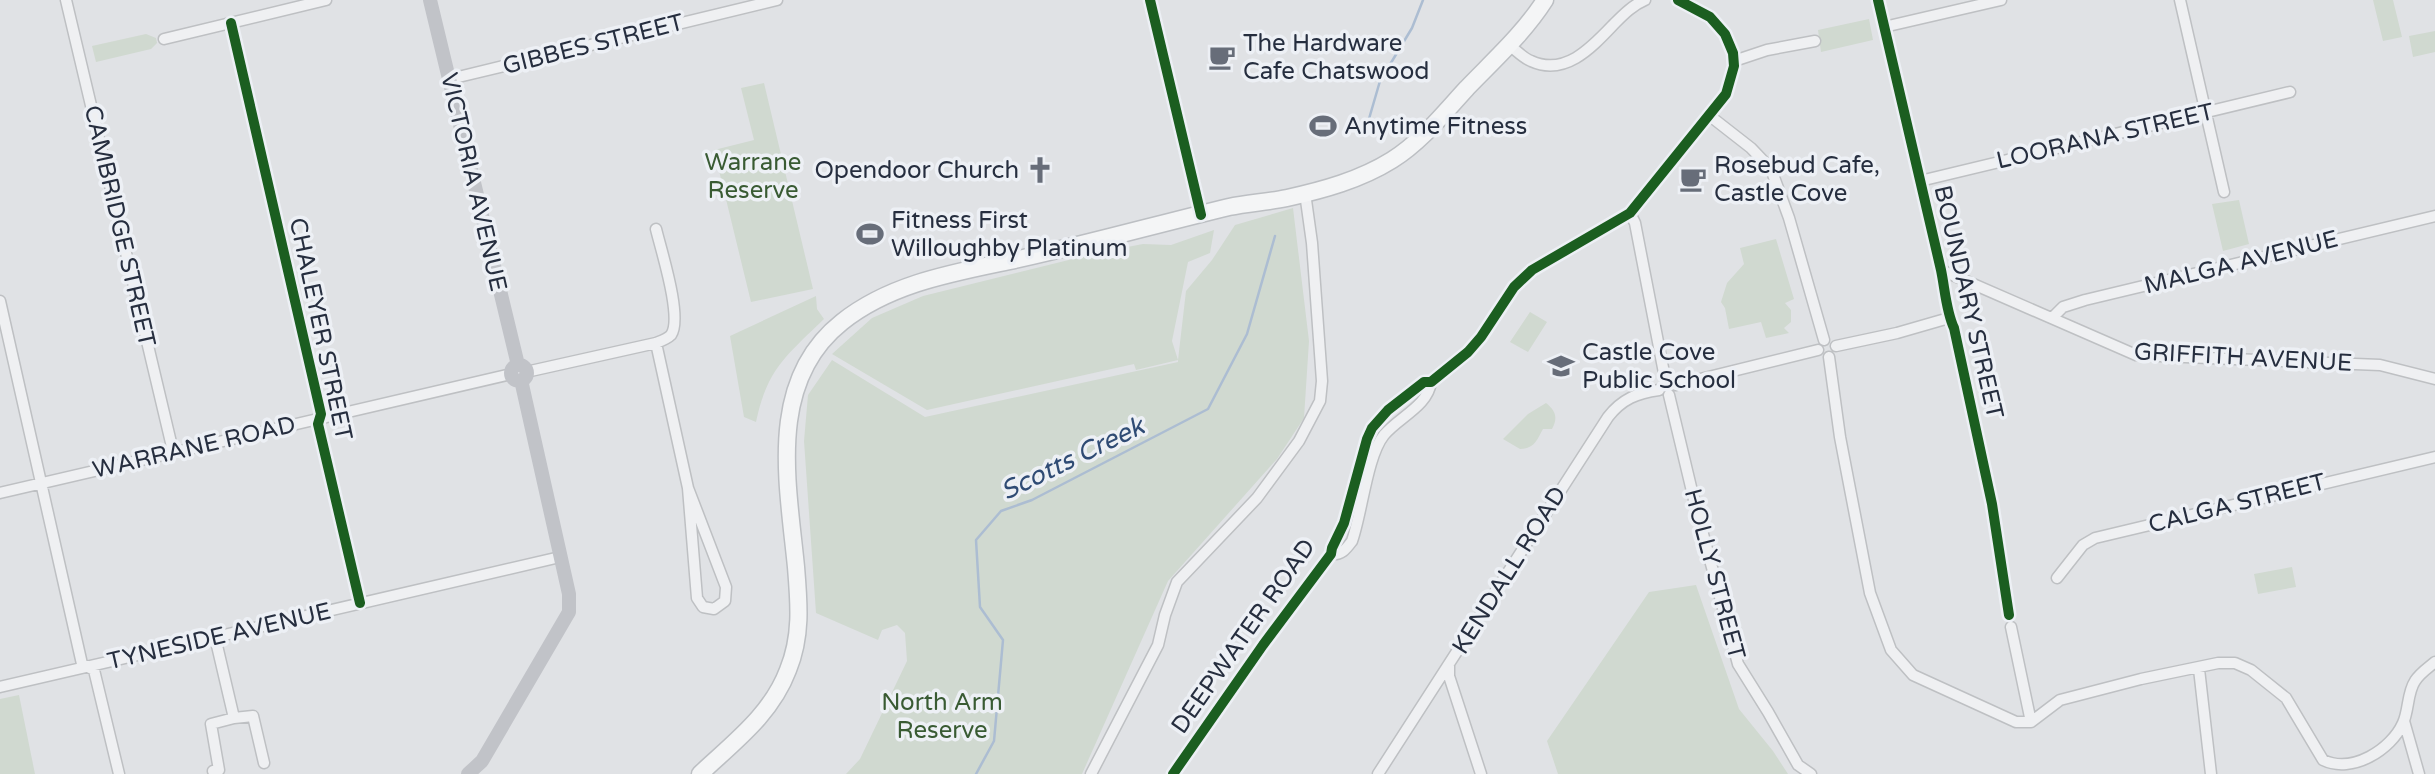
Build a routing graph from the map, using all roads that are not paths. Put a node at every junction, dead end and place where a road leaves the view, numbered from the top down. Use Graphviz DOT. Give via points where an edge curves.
graph roads {
  1 [pos="66,0"];
  2 [pos="326,0"];
  3 [pos="430,0"];
  4 [pos="777,0"];
  5 [pos="1150,0"];
  6 [pos="1545,0"];
  7 [pos="1646,0"];
  8 [pos="1678,0"];
  9 [pos="1878,0"];
  10 [pos="2001,0"];
  11 [pos="2180,0"];
  12 [pos="231,23"];
  13 [pos="1884,27"];
  14 [pos="164,39"];
  15 [pos="1815,41"];
  16 [pos="1509,45"];
  17 [pos="1734,61"];
  18 [pos="450,79"];
  19 [pos="2290,92"];
  20 [pos="2206,112"];
  21 [pos="1710,116"];
  22 [pos="1920,181"];
  23 [pos="2224,192"];
  24 [pos="1305,193"];
  25 [pos="1630,213"];
  26 [pos="1201,215"];
  27 [pos="2435,216"];
  28 [pos="656,229"];
  29 [pos="1941,270"];
  30 [pos="0,301"];
  31 [pos="2053,317"];
  32 [pos="1949,318"];
  33 [pos="1824,340"];
  34 [pos="656,343"];
  35 [pos="1836,346"];
  36 [pos="1818,350"];
  37 [pos="1829,357"];
  38 [pos="519,373"];
  39 [pos="1665,378"];
  40 [pos="2435,379"];
  41 [pos="1431,382"];
  42 [pos="1676,385"];
  43 [pos="1659,390"];
  44 [pos="1669,396"];
  45 [pos="320,418"];
  46 [pos="173,452"];
  47 [pos="2435,457"];
  48 [pos="42,483"];
  49 [pos="688,488"];
  50 [pos="0,493"];
  51 [pos="1331,554"];
  52 [pos="561,557"];
  53 [pos="2057,578"];
  54 [pos="360,603"];
  55 [pos="2009,615"];
  56 [pos="2011,627"];
  57 [pos="215,637"];
  58 [pos="1450,662"];
  59 [pos="2435,662"];
  60 [pos="88,667"];
  61 [pos="2199,669"];
  62 [pos="0,687"];
  63 [pos="234,718"];
  64 [pos="2404,721"];
  65 [pos="2031,722"];
  66 [pos="264,763"];
  67 [pos="213,771"];
  68 [pos="119,774"];
  69 [pos="468,774"];
  70 [pos="700,774"];
  71 [pos="1091,774"];
  72 [pos="1173,774"];
  73 [pos="1378,774"];
  74 [pos="1481,774"];
  75 [pos="1811,774"];
  76 [pos="2211,774"];
  77 [pos="2419,774"];
  1 -- 46 [label="street, CAMBRIDGE STREET"];
  2 -- 12 [label="street"];
  3 -- 18 [label="street, VICTORIA AVENUE"];
  4 -- 18 [label="street, GIBBES STREET"];
  5 -- 26 [label="street"];
  6 -- 16 [label="main road"];
  7 -- 16 [label="street" via="1633,6 1579,57 1561,65 1529,60"];
  8 -- 17 [label="street" via="1718,25 1730,43"];
  9 -- 13 [label="street, BOUNDARY STREET"];
  10 -- 13 [label="street"];
  11 -- 20 [label="street"];
  12 -- 14 [label="street"];
  12 -- 45 [label="street, CHALEYER STREET"];
  13 -- 22 [label="street, BOUNDARY STREET"];
  15 -- 17 [label="street"];
  16 -- 24 [label="main road" via="1393,160 1339,184"];
  17 -- 21 [label="street, DEEPWATER ROAD" via="1729,88"];
  18 -- 38 [label="street, VICTORIA AVENUE"];
  19 -- 20 [label="street, LOORANA STREET"];
  20 -- 22 [label="street, LOORANA STREET"];
  20 -- 23 [label="street"];
  21 -- 25 [label="street, DEEPWATER ROAD"];
  21 -- 33 [label="street" via="1771,169"];
  22 -- 29 [label="street, BOUNDARY STREET"];
  24 -- 26 [label="main road"];
  24 -- 71 [label="street" via="1320,401 1299,441 1257,498 1177,582 1158,645"];
  25 -- 39 [label="street"];
  25 -- 41 [label="street, DEEPWATER ROAD" via="1532,270 1514,287 1468,352"];
  26 -- 70 [label="main road" via="915,284 864,306 827,335 799,379 789,416 787,467 799,615 795,651 781,687 761,717"];
  27 -- 31 [label="street, MALGA AVENUE" via="2085,300 2063,307"];
  28 -- 34 [label="street, WARRANE ROAD" via="675,312 670,335"];
  29 -- 31 [label="street, GRIFFITH AVENUE"];
  29 -- 32 [label="street, BOUNDARY STREET"];
  30 -- 48 [label="street"];
  31 -- 40 [label="street, GRIFFITH AVENUE" via="2136,355 2380,365"];
  32 -- 35 [label="street"];
  32 -- 55 [label="street, BOUNDARY STREET" via="1992,504"];
  33 -- 35 [label="street"];
  33 -- 36 [label="street"];
  34 -- 38 [label="street, WARRANE ROAD"];
  34 -- 49 [label="street"];
  35 -- 37 [label="street"];
  36 -- 37 [label="street"];
  36 -- 42 [label="street"];
  37 -- 65 [label="street" via="1870,593 1891,650 1913,675 2015,722"];
  38 -- 45 [label="street, WARRANE ROAD"];
  38 -- 52 [label="street, VICTORIA AVENUE"];
  39 -- 42 [label="street"];
  39 -- 43 [label="street"];
  41 -- 51 [label="street, DEEPWATER ROAD" via="1424,382 1388,410 1372,428"];
  41 -- 51 [label="street, DEEPWATER ROAD" via="1430,391 1384,435 1352,541 1338,555"];
  42 -- 44 [label="street"];
  43 -- 44 [label="street"];
  43 -- 58 [label="street, KENDALL ROAD" via="1628,398 1608,416"];
  44 -- 75 [label="street, HOLLY STREET" via="1738,664 1798,765"];
  45 -- 46 [label="street, WARRANE ROAD"];
  45 -- 54 [label="street, CHALEYER STREET"];
  46 -- 48 [label="street, WARRANE ROAD"];
  47 -- 53 [label="street, CALGA STREET" via="2095,538 2083,545"];
  48 -- 50 [label="street, WARRANE ROAD"];
  48 -- 60 [label="street" via="82,664"];
  49 -- 49 [label="street" via="726,587 725,601 714,609 703,607 697,598"];
  51 -- 72 [label="street, DEEPWATER ROAD"];
  52 -- 54 [label="street, TYNESIDE AVENUE"];
  52 -- 69 [label="street, VICTORIA AVENUE" via="569,600 567,617 482,761"];
  54 -- 57 [label="street, TYNESIDE AVENUE"];
  56 -- 65 [label="street"];
  57 -- 60 [label="street, TYNESIDE AVENUE"];
  57 -- 63 [label="street"];
  58 -- 73 [label="street, KENDALL ROAD"];
  58 -- 74 [label="street" via="1449,676"];
  59 -- 64 [label="street" via="2411,688"];
  60 -- 62 [label="street, TYNESIDE AVENUE"];
  60 -- 68 [label="street" via="93,670"];
  61 -- 64 [label="street" via="2235,663 2251,670 2286,698 2329,764 2346,766 2368,758 2396,735"];
  61 -- 65 [label="street" via="2060,700"];
  61 -- 76 [label="street"];
  63 -- 66 [label="street" via="253,716"];
  63 -- 67 [label="street" via="211,724 219,770"];
  64 -- 77 [label="street"];
}
